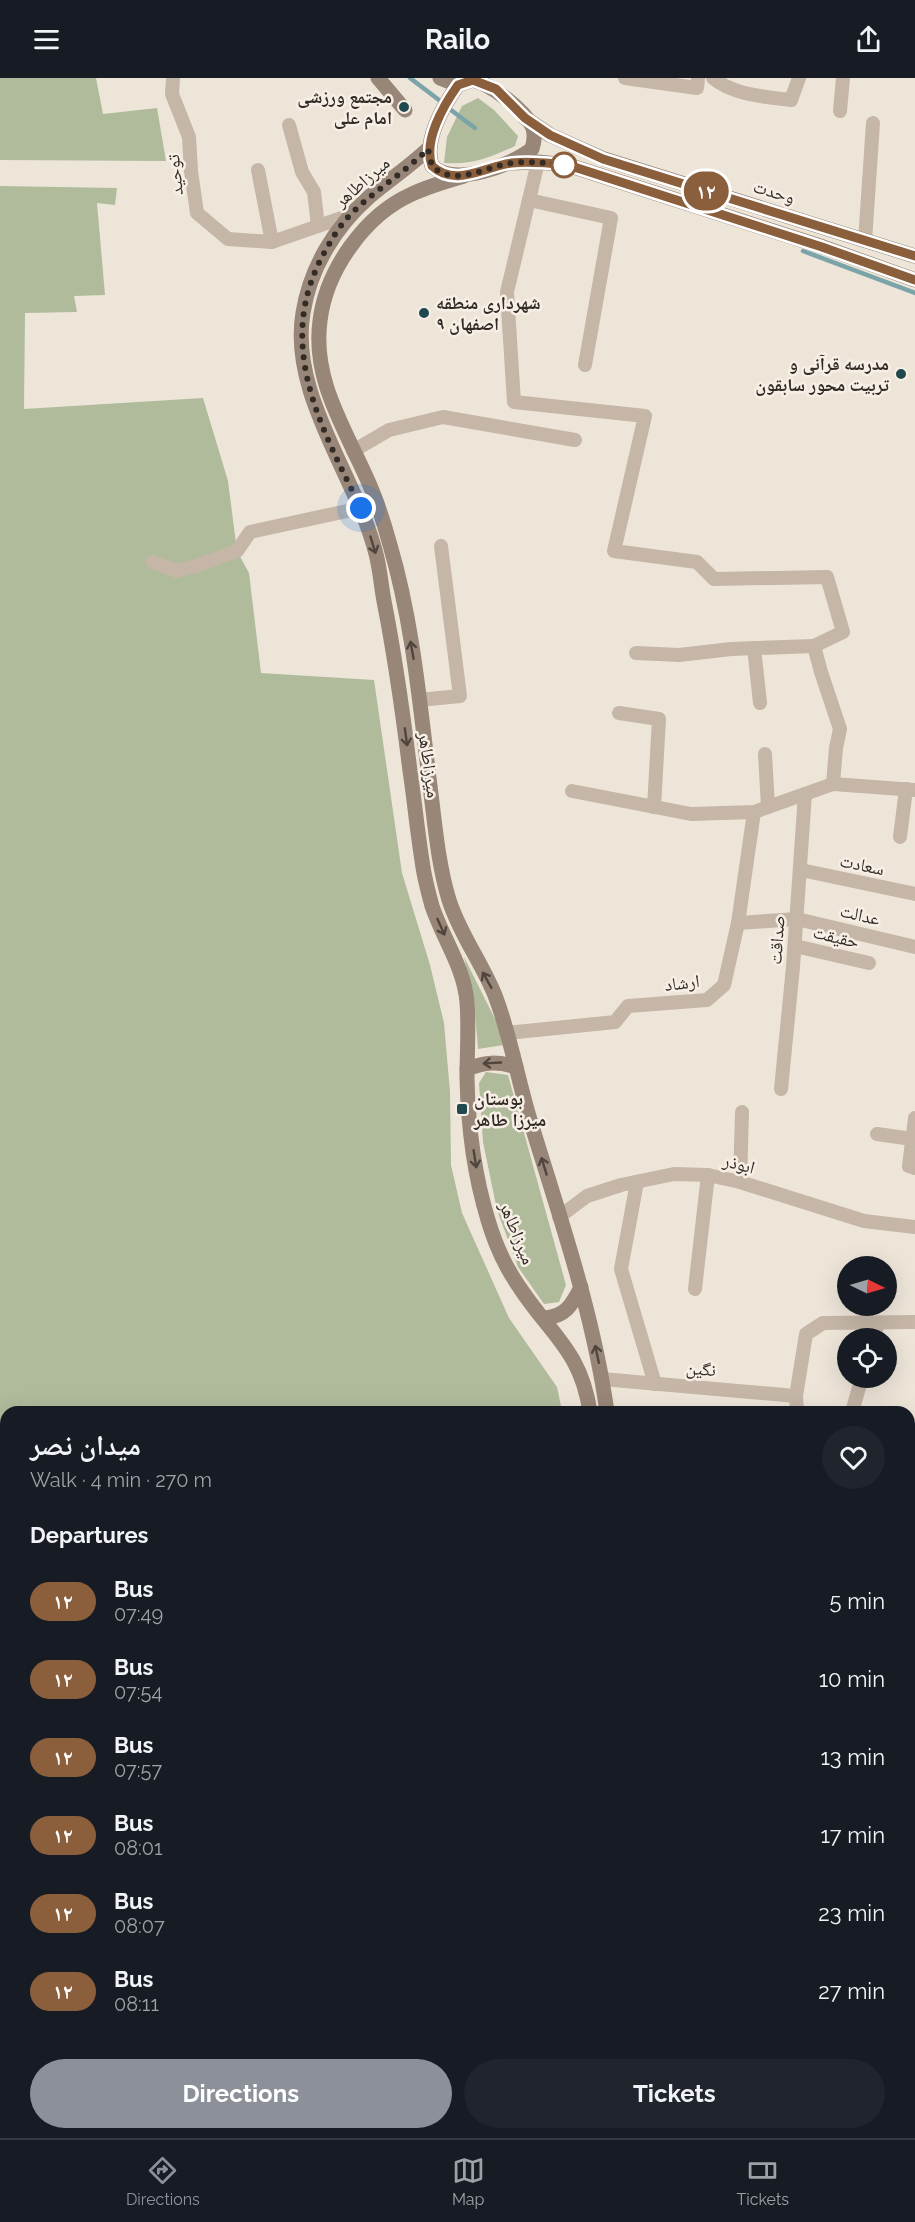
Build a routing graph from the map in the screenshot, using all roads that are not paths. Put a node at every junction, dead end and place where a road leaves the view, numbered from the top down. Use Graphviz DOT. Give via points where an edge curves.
graph roads {
  1 [pos="173,78"];
  2 [pos="378,78"];
  3 [pos="399,78"];
  4 [pos="440,78"];
  5 [pos="625,78"];
  6 [pos="698,78"];
  7 [pos="713,78"];
  8 [pos="798,78"];
  9 [pos="843,78"];
  10 [pos="468,81"];
  11 [pos="388,90"];
  12 [pos="405,110"];
  13 [pos="840,111"];
  14 [pos="525,118"];
  15 [pos="873,123"];
  16 [pos="289,125"];
  17 [pos="428,149"];
  18 [pos="538,162"];
  19 [pos="510,163"];
  20 [pos="258,170"];
  21 [pos="464,176"];
  22 [pos="529,200"];
  23 [pos="350,215"];
  24 [pos="318,226"];
  25 [pos="865,241"];
  26 [pos="272,242"];
  27 [pos="915,256"];
  28 [pos="915,280"];
  29 [pos="585,365"];
  30 [pos="575,440"];
  31 [pos="353,451"];
  32 [pos="361,508"];
  33 [pos="441,546"];
  34 [pos="153,562"];
  35 [pos="814,646"];
  36 [pos="754,648"];
  37 [pos="636,653"];
  38 [pos="419,700"];
  39 [pos="760,703"];
  40 [pos="620,712"];
  41 [pos="765,754"];
  42 [pos="833,784"];
  43 [pos="910,789"];
  44 [pos="572,791"];
  45 [pos="805,794"];
  46 [pos="654,807"];
  47 [pos="768,807"];
  48 [pos="754,812"];
  49 [pos="900,837"];
  50 [pos="801,870"];
  51 [pos="915,894"];
  52 [pos="796,919"];
  53 [pos="738,923"];
  54 [pos="795,946"];
  55 [pos="915,947"];
  56 [pos="869,963"];
  57 [pos="507,1033"];
  58 [pos="516,1067"];
  59 [pos="467,1069"];
  60 [pos="781,1089"];
  61 [pos="742,1112"];
  62 [pos="915,1118"];
  63 [pos="877,1134"];
  64 [pos="912,1138"];
  65 [pos="915,1168"];
  66 [pos="708,1175"];
  67 [pos="637,1182"];
  68 [pos="740,1182"];
  69 [pos="559,1217"];
  70 [pos="915,1227"];
  71 [pos="581,1287"];
  72 [pos="695,1289"];
  73 [pos="544,1318"];
  74 [pos="915,1322"];
  75 [pos="878,1323"];
  76 [pos="877,1328"];
  77 [pos="602,1379"];
  78 [pos="655,1384"];
  79 [pos="859,1388"];
  80 [pos="796,1396"];
  81 [pos="589,1406"];
  82 [pos="606,1406"];
  83 [pos="797,1406"];
  84 [pos="854,1406"];
  1 -- 26 [label="street, توحید" via="172,94 189,137 197,213 228,240"];
  2 -- 11 [label="main road"];
  3 -- 11 [label="main road"];
  4 -- 10 [label="main road"];
  5 -- 6 [label="street" via="697,88"];
  7 -- 8 [label="street" via="721,85 791,100"];
  9 -- 13 [label="street"];
  10 -- 14 [label="main road" via="496,89"];
  10 -- 17 [label="main road" via="431,135"];
  11 -- 12 [label="main road"];
  14 -- 19 [label="main road" via="533,127 532,149"];
  14 -- 25 [label="main road, وحدت" via="550,135 603,159"];
  15 -- 25 [label="street"];
  16 -- 24 [label="street" via="302,172 314,192"];
  17 -- 21 [label="main road" via="432,166 438,172"];
  17 -- 23 [label="main road, میرزاطاهر"];
  18 -- 19 [label="main road, وحدت"];
  18 -- 22 [label="street"];
  18 -- 28 [label="main road, وحدت" via="568,165 621,181"];
  19 -- 21 [label="main road"];
  20 -- 26 [label="street"];
  21 -- 31 [label="main road, میرزاطاهر" via="410,195 375,220 351,245 327,291 319,334 320,367"];
  22 -- 29 [label="street" via="612,218"];
  22 -- 35 [label="street" via="507,292 514,402 645,416 614,551 697,562 714,579 827,577 843,632"];
  23 -- 24 [label="street, توحید"];
  23 -- 32 [label="main road, میرزاطاهر" via="330,242 308,287 302,344 311,393"];
  24 -- 26 [label="street, توحید"];
  25 -- 27 [label="main road, وحدت"];
  30 -- 31 [label="street" via="443,417 389,430"];
  38 -- 31 [label="main road, میرزاطاهر, one-way" via="391,546 369,482"];
  32 -- 34 [label="street" via="250,532 237,551 176,571"];
  32 -- 59 [label="main road, میرزاطاهر, one-way" via="376,555 397,671 424,872 432,906 463,979"];
  33 -- 38 [label="street" via="460,696"];
  35 -- 36 [label="street"];
  35 -- 42 [label="street" via="840,729"];
  36 -- 37 [label="street" via="679,655"];
  36 -- 39 [label="street"];
  57 -- 38 [label="main road, میرزاطاهر, one-way" via="495,995 448,898"];
  40 -- 46 [label="street" via="659,719"];
  41 -- 47 [label="street"];
  42 -- 43 [label="street"];
  42 -- 45 [label="street"];
  43 -- 49 [label="street"];
  44 -- 46 [label="street"];
  45 -- 47 [label="street"];
  45 -- 50 [label="street, صداقت"];
  46 -- 48 [label="street" via="691,814"];
  47 -- 48 [label="street"];
  48 -- 53 [label="street, ارشاد"];
  50 -- 51 [label="street, سعادت"];
  50 -- 52 [label="street, صداقت"];
  52 -- 53 [label="street, عدالت"];
  52 -- 54 [label="street, صداقت"];
  52 -- 55 [label="street, عدالت"];
  53 -- 57 [label="street, ارشاد" via="724,985 707,1000 628,1006 615,1022"];
  54 -- 56 [label="street, حقیقت"];
  54 -- 60 [label="street, صداقت"];
  57 -- 58 [label="main road, میرزاطاهر"];
  58 -- 59 [label="main road, one-way" via="492,1061"];
  69 -- 58 [label="main road, میرزاطاهر, one-way"];
  59 -- 73 [label="main road, میرزاطاهر, one-way" via="471,1135 488,1222 520,1288"];
  61 -- 68 [label="street"];
  62 -- 64 [label="street"];
  63 -- 64 [label="street"];
  64 -- 65 [label="street" via="909,1166"];
  66 -- 67 [label="street, ابوذر" via="674,1174"];
  66 -- 68 [label="street, ابوذر"];
  66 -- 72 [label="street"];
  67 -- 69 [label="street, ابوذر" via="587,1196"];
  67 -- 78 [label="street" via="621,1269"];
  68 -- 70 [label="street, ابوذر" via="864,1221"];
  69 -- 71 [label="main road, میرزاطاهر"];
  71 -- 73 [label="main road" via="565,1312"];
  77 -- 71 [label="main road, میرزاطاهر, one-way"];
  73 -- 81 [label="main road, میرزاطاهر" via="575,1361"];
  74 -- 75 [label="street"];
  75 -- 76 [label="street"];
  75 -- 80 [label="street" via="823,1323 806,1334"];
  77 -- 78 [label="street, نگین"];
  77 -- 82 [label="main road, میرزاطاهر"];
  78 -- 80 [label="street, نگین"];
  79 -- 84 [label="street"];
  80 -- 83 [label="street"];
}
